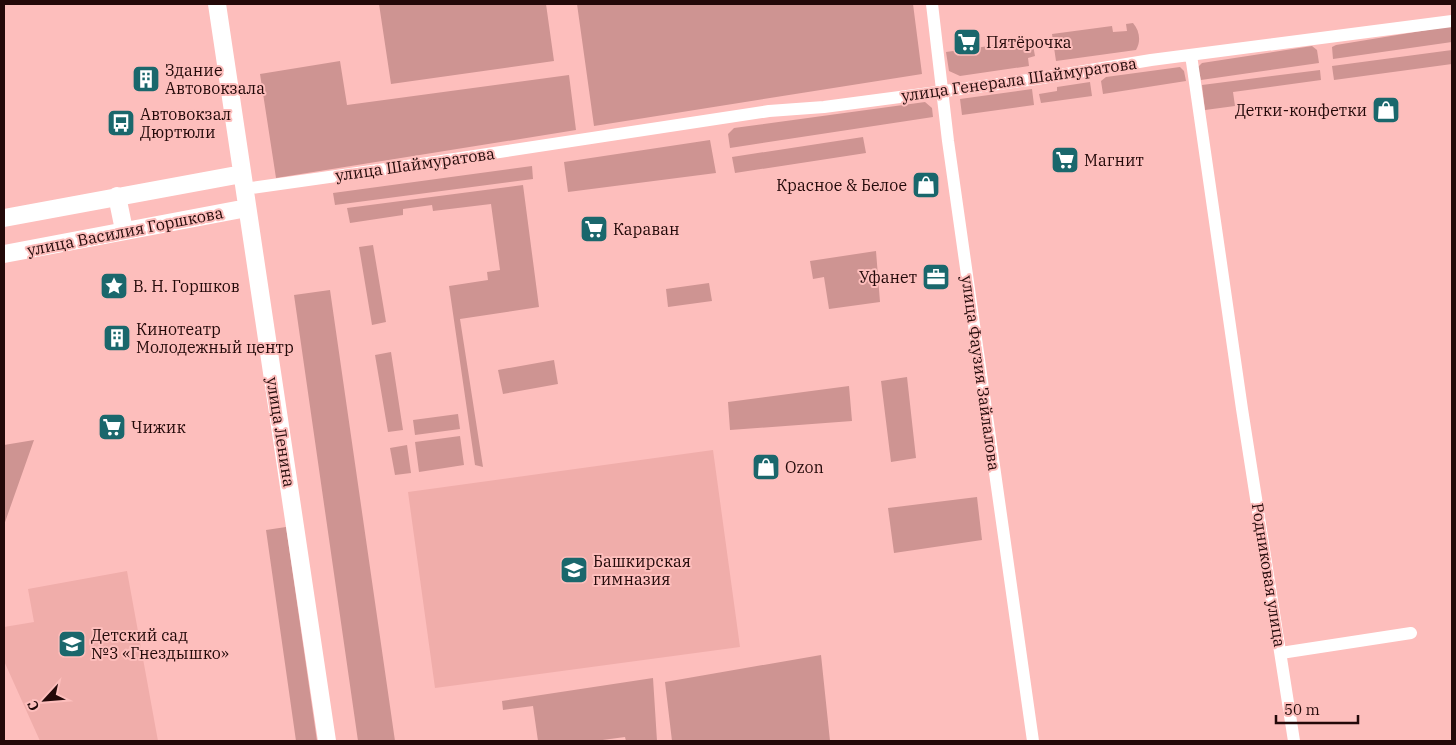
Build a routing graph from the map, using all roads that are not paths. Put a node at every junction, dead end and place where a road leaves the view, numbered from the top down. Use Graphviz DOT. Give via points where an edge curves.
graph roads {
  1 [pos="217,4"];
  2 [pos="932,4"];
  3 [pos="1452,21"];
  4 [pos="1191,55"];
  5 [pos="943,90"];
  6 [pos="586,139"];
  7 [pos="243,181"];
  8 [pos="117,196"];
  9 [pos="247,208"];
  10 [pos="4,218"];
  11 [pos="124,230"];
  12 [pos="4,254"];
  13 [pos="1411,633"];
  14 [pos="1281,653"];
  15 [pos="327,741"];
  16 [pos="1032,741"];
  17 [pos="1294,741"];
  1 -- 7 [label="main road, улица Ленина"];
  2 -- 5 [label="street, улица Фаузия Зайлалова"];
  3 -- 4 [label="street, улица Генерала Шаймуратова"];
  4 -- 5 [label="street, улица Генерала Шаймуратова"];
  4 -- 14 [label="street, Родниковая улица"];
  5 -- 6 [label="street, улица Генерала Шаймуратова" via="824,107 770,111"];
  5 -- 16 [label="street, улица Фаузия Зайлалова"];
  6 -- 7 [label="street, улица Шаймуратова"];
  7 -- 8 [label="main road"];
  7 -- 9 [label="main road, улица Ленина"];
  8 -- 10 [label="main road"];
  8 -- 11 [label="main road"];
  9 -- 11 [label="main road, улица Василия Горшкова"];
  9 -- 15 [label="main road, улица Ленина"];
  11 -- 12 [label="main road, улица Василия Горшкова"];
  13 -- 14 [label="street"];
  14 -- 17 [label="street, Родниковая улица"];
}
